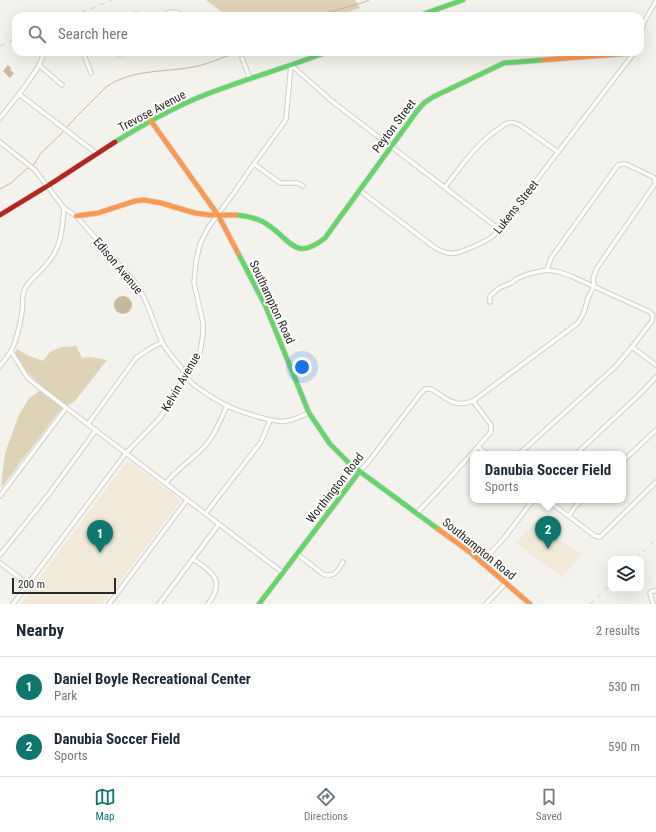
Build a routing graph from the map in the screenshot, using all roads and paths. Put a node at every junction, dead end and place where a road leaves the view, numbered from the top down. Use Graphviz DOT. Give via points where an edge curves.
graph roads {
  1 [pos="463,0"];
  2 [pos="656,1"];
  3 [pos="429,12"];
  4 [pos="644,22"];
  5 [pos="43,56"];
  6 [pos="85,56"];
  7 [pos="316,56"];
  8 [pos="590,56"];
  9 [pos="632,56"];
  10 [pos="242,58"];
  11 [pos="39,65"];
  12 [pos="291,65"];
  13 [pos="91,73"];
  14 [pos="250,79"];
  15 [pos="62,85"];
  16 [pos="19,94"];
  17 [pos="0,118"];
  18 [pos="151,121"];
  19 [pos="0,142"];
  20 [pos="391,147"];
  21 [pos="558,152"];
  22 [pos="96,153"];
  23 [pos="254,164"];
  24 [pos="47,186"];
  25 [pos="303,186"];
  26 [pos="445,187"];
  27 [pos="359,190"];
  28 [pos="64,208"];
  29 [pos="0,215"];
  30 [pos="218,215"];
  31 [pos="76,216"];
  32 [pos="499,229"];
  33 [pos="547,270"];
  34 [pos="594,286"];
  35 [pos="490,302"];
  36 [pos="162,342"];
  37 [pos="632,347"];
  38 [pos="11,351"];
  39 [pos="656,365"];
  40 [pos="0,366"];
  41 [pos="186,375"];
  42 [pos="656,376"];
  43 [pos="473,401"];
  44 [pos="227,406"];
  45 [pos="66,408"];
  46 [pos="309,413"];
  47 [pos="270,420"];
  48 [pos="88,424"];
  49 [pos="96,430"];
  50 [pos="656,430"];
  51 [pos="478,447"];
  52 [pos="474,451"];
  53 [pos="483,451"];
  54 [pos="522,451"];
  55 [pos="579,451"];
  56 [pos="126,453"];
  57 [pos="470,456"];
  58 [pos="626,458"];
  59 [pos="360,471"];
  60 [pos="656,482"];
  61 [pos="166,483"];
  62 [pos="0,496"];
  63 [pos="187,500"];
  64 [pos="531,503"];
  65 [pos="551,503"];
  66 [pos="579,503"];
  67 [pos="206,513"];
  68 [pos="417,513"];
  69 [pos="569,516"];
  70 [pos="219,524"];
  71 [pos="297,554"];
  72 [pos="0,556"];
  73 [pos="193,559"];
  74 [pos="343,562"];
  75 [pos="482,562"];
  76 [pos="0,563"];
  77 [pos="282,572"];
  78 [pos="506,583"];
  79 [pos="28,584"];
  80 [pos="656,591"];
  81 [pos="13,604"];
  82 [pos="109,604"];
  83 [pos="159,604"];
  84 [pos="208,604"];
  85 [pos="259,604"];
  86 [pos="486,604"];
  87 [pos="530,604"];
  88 [pos="653,604"];
  1 -- 3 [label="street"];
  2 -- 4 [label="street"];
  5 -- 11 [label="street"];
  6 -- 13 [label="street"];
  7 -- 12 [label="street, Trevose Avenue"];
  8 -- 20 [label="street, Peyton Street" via="501,64 427,101"];
  9 -- 21 [label="street, Lukens Street"];
  10 -- 14 [label="street"];
  11 -- 15 [label="street"];
  11 -- 16 [label="street"];
  12 -- 14 [label="street, Trevose Avenue"];
  12 -- 20 [label="street"];
  12 -- 23 [label="street, Kelvin Avenue" via="286,118"];
  14 -- 18 [label="street, Trevose Avenue" via="195,99"];
  16 -- 17 [label="street"];
  16 -- 22 [label="street"];
  18 -- 22 [label="street, Trevose Avenue"];
  18 -- 30 [label="street, Southampton Road"];
  19 -- 24 [label="street, Edison Avenue" via="30,165"];
  20 -- 26 [label="street"];
  20 -- 27 [label="street, Peyton Street"];
  21 -- 26 [label="street" via="520,125 507,124 494,131 480,144"];
  21 -- 32 [label="street, Lukens Street"];
  22 -- 24 [label="street, Trevose Avenue"];
  23 -- 25 [label="street" via="280,183 298,183"];
  23 -- 30 [label="street, Kelvin Avenue"];
  24 -- 28 [label="street, Edison Avenue"];
  24 -- 29 [label="street, Trevose Avenue"];
  26 -- 32 [label="street"];
  27 -- 30 [label="street, Peyton Street" via="325,238 307,249 289,244 271,227 257,220 241,215"];
  27 -- 32 [label="street, Lukens Street" via="444,252 462,251 493,236"];
  28 -- 31 [label="street, Edison Avenue"];
  28 -- 38 [label="street" via="60,242 55,253 24,291 17,337"];
  30 -- 31 [label="street" via="202,214 144,200 103,212"];
  30 -- 41 [label="street, Kelvin Avenue" via="200,244 196,261 194,284 203,323 203,335 200,352"];
  30 -- 46 [label="street, Southampton Road" via="266,307"];
  31 -- 36 [label="street, Edison Avenue" via="140,290"];
  33 -- 34 [label="street" via="571,276"];
  33 -- 34 [label="street" via="551,258 618,165 626,164 653,177 655,184 597,268 593,278"];
  33 -- 35 [label="street" via="518,278 495,291 490,296"];
  34 -- 37 [label="street" via="650,312 653,316 652,322"];
  34 -- 43 [label="street" via="578,322"];
  36 -- 41 [label="street, Edison Avenue"];
  36 -- 48 [label="street" via="136,358"];
  37 -- 39 [label="street"];
  37 -- 54 [label="street" via="616,366"];
  38 -- 40 [label="street"];
  38 -- 45 [label="street" via="27,377"];
  41 -- 44 [label="street, Edison Avenue" via="193,384"];
  41 -- 56 [label="street, Kelvin Avenue" via="160,418"];
  42 -- 55 [label="street"];
  43 -- 51 [label="street" via="492,427 491,432"];
  43 -- 59 [label="street, Worthington Road" via="464,404 454,403 429,388 425,389"];
  44 -- 47 [label="street, Edison Avenue"];
  44 -- 61 [label="street" via="211,439"];
  45 -- 48 [label="street"];
  45 -- 62 [label="street"];
  46 -- 47 [label="street, Edison Avenue" via="286,422"];
  46 -- 59 [label="street, Southampton Road" via="330,444"];
  47 -- 67 [label="street" via="260,442"];
  48 -- 49 [label="street"];
  49 -- 56 [label="street"];
  49 -- 72 [label="street"];
  50 -- 58 [label="street"];
  51 -- 52 [label="street"];
  51 -- 53 [label="street"];
  56 -- 61 [label="street"];
  56 -- 79 [label="street, Kelvin Avenue"];
  57 -- 68 [label="street"];
  59 -- 68 [label="street, Southampton Road"];
  59 -- 71 [label="street, Worthington Road"];
  60 -- 69 [label="street" via="601,536 595,536"];
  61 -- 63 [label="street"];
  63 -- 67 [label="street"];
  63 -- 82 [label="street"];
  64 -- 75 [label="street"];
  65 -- 69 [label="street"];
  66 -- 69 [label="street"];
  67 -- 70 [label="street"];
  68 -- 75 [label="street, Southampton Road"];
  70 -- 73 [label="street"];
  70 -- 77 [label="street"];
  71 -- 74 [label="street" via="327,576 334,574"];
  71 -- 77 [label="street, Worthington Road"];
  73 -- 83 [label="street"];
  73 -- 84 [label="street" via="212,573 216,580 216,592"];
  75 -- 78 [label="street, Southampton Road"];
  76 -- 79 [label="street"];
  77 -- 85 [label="street, Worthington Road"];
  78 -- 86 [label="street"];
  78 -- 87 [label="street, Southampton Road"];
  79 -- 81 [label="street, Kelvin Avenue"];
  80 -- 88 [label="street" via="650,593"];
}
